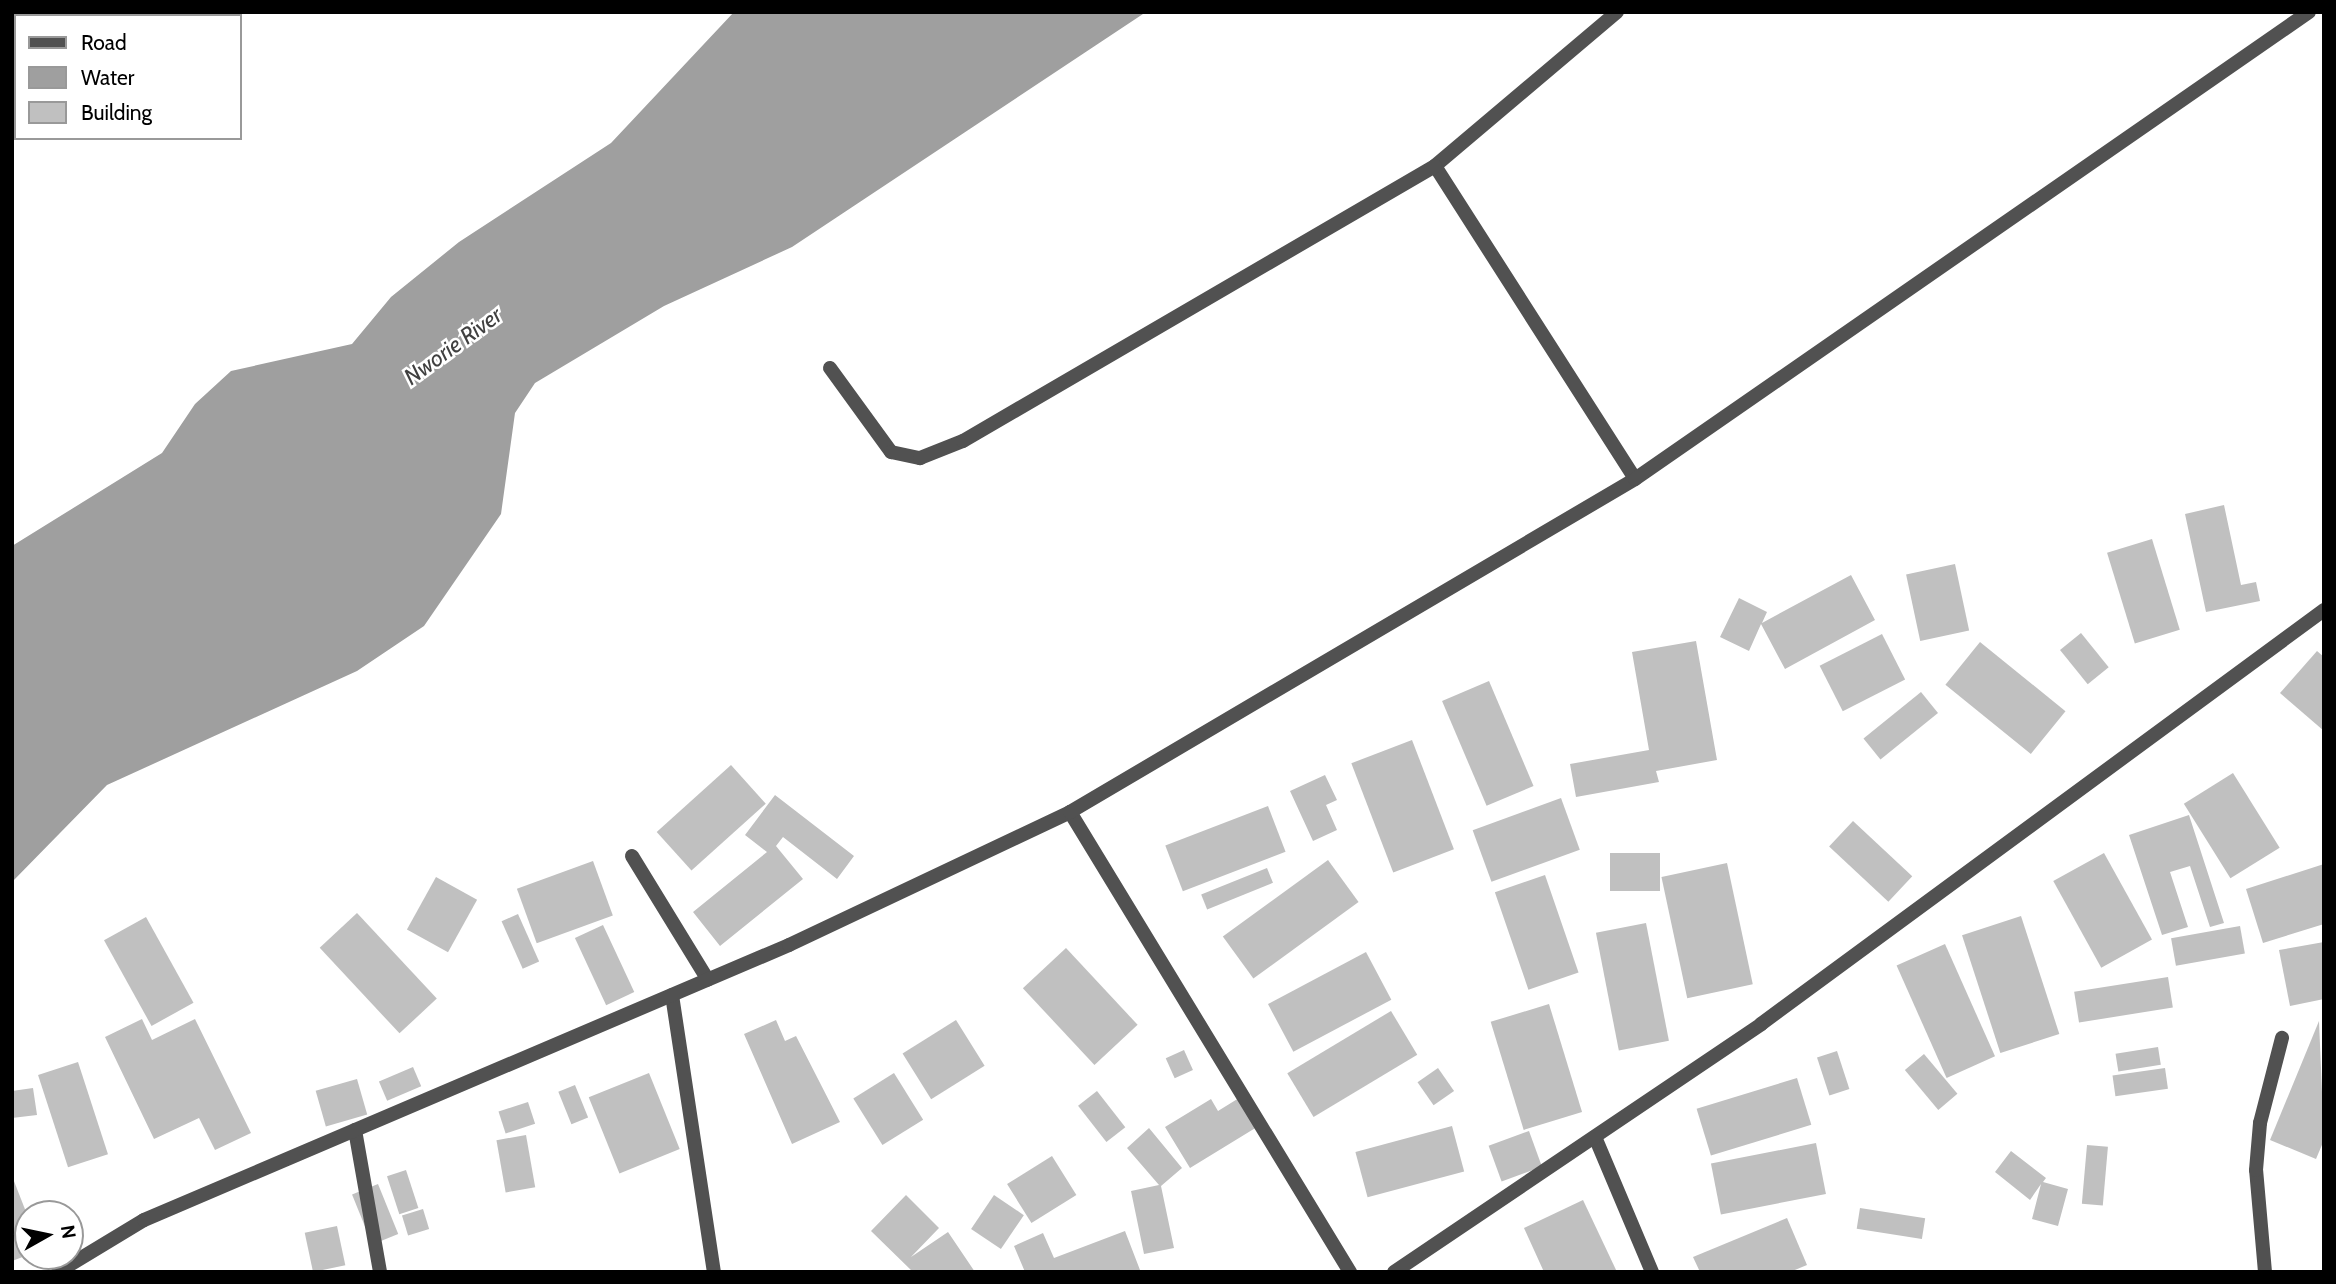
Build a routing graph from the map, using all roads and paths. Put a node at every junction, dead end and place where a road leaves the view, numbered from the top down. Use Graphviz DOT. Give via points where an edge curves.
graph roads {
  1 [pos="1617,12"];
  2 [pos="2309,12"];
  3 [pos="1435,166"];
  4 [pos="830,368"];
  5 [pos="1635,479"];
  6 [pos="2324,610"];
  7 [pos="1070,812"];
  8 [pos="632,856"];
  9 [pos="708,980"];
  10 [pos="672,995"];
  11 [pos="2282,1038"];
  12 [pos="355,1130"];
  13 [pos="1595,1137"];
  14 [pos="58,1272"];
  15 [pos="380,1272"];
  16 [pos="714,1272"];
  17 [pos="1350,1272"];
  18 [pos="1394,1272"];
  19 [pos="1652,1272"];
  20 [pos="2265,1272"];
  1 -- 3 [label="street"];
  2 -- 5 [label="street"];
  3 -- 4 [label="street" via="963,441 920,458 891,452"];
  3 -- 5 [label="street"];
  5 -- 7 [label="street"];
  6 -- 13 [label="street" via="1761,1024"];
  7 -- 9 [label="street"];
  7 -- 17 [label="street"];
  8 -- 9 [label="street"];
  9 -- 10 [label="street"];
  10 -- 12 [label="street"];
  10 -- 16 [label="street"];
  11 -- 20 [label="street" via="2258,1146"];
  12 -- 14 [label="street" via="144,1220"];
  12 -- 15 [label="street"];
  13 -- 18 [label="street"];
  13 -- 19 [label="street"];
}
